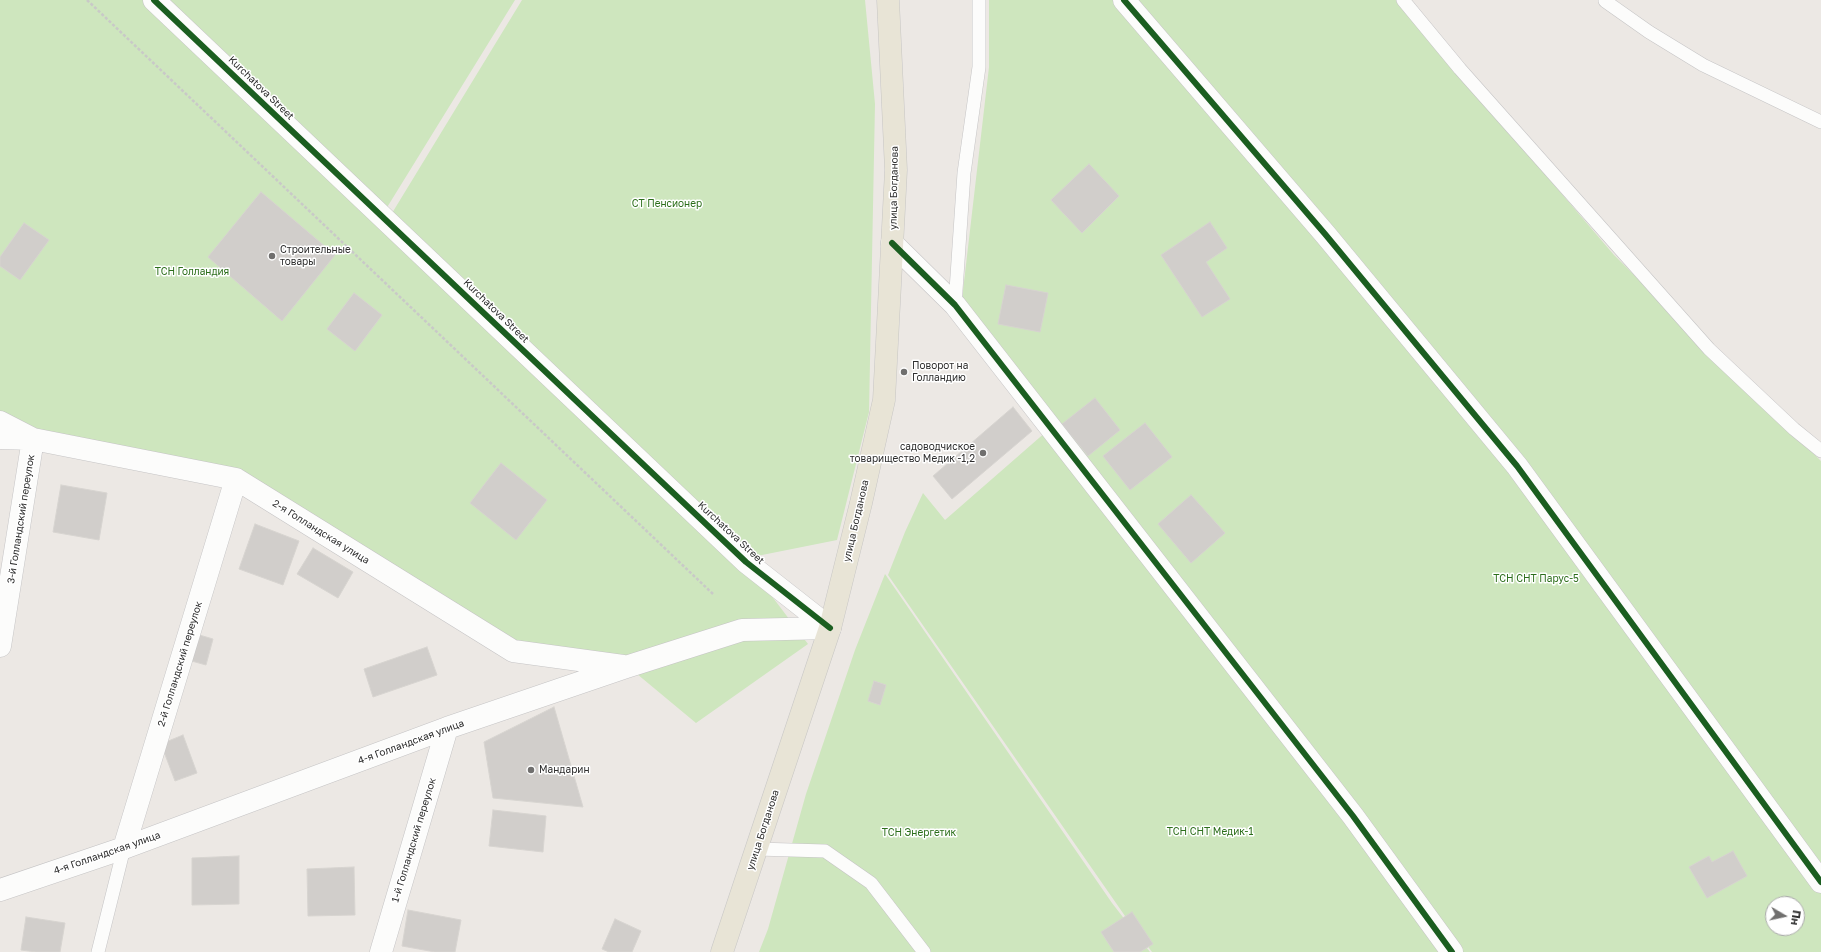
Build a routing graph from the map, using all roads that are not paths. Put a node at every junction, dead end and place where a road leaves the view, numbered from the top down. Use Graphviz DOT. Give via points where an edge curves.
graph roads {
  1 [pos="154,0"];
  2 [pos="888,0"];
  3 [pos="979,0"];
  4 [pos="1124,0"];
  5 [pos="1403,0"];
  6 [pos="1604,1"];
  7 [pos="1821,122"];
  8 [pos="892,243"];
  9 [pos="955,305"];
  10 [pos="0,422"];
  11 [pos="0,438"];
  12 [pos="34,439"];
  13 [pos="1821,452"];
  14 [pos="236,479"];
  15 [pos="830,628"];
  16 [pos="0,646"];
  17 [pos="626,667"];
  18 [pos="447,728"];
  19 [pos="124,848"];
  20 [pos="757,849"];
  21 [pos="1821,882"];
  22 [pos="1,889"];
  23 [pos="98,952"];
  24 [pos="381,952"];
  25 [pos="722,952"];
  26 [pos="924,952"];
  27 [pos="1452,952"];
  1 -- 15 [label="street, Kurchatova Street" via="746,562"];
  2 -- 8 [label="main road, улица Богданова" via="896,170"];
  3 -- 9 [label="lane" via="979,67 964,173"];
  4 -- 21 [label="street" via="1325,234 1517,466"];
  5 -- 13 [label="lane" via="1460,69 1709,349"];
  6 -- 7 [label="lane" via="1702,65"];
  8 -- 9 [label="street"];
  8 -- 15 [label="main road, улица Богданова" via="884,400"];
  9 -- 27 [label="street" via="1353,816"];
  10 -- 12 [label="street"];
  11 -- 12 [label="street, 2-я Голландская улица"];
  12 -- 14 [label="street, 2-я Голландская улица"];
  12 -- 16 [label="street, 3-й Голландский переулок"];
  14 -- 17 [label="street, 2-я Голландская улица" via="513,651"];
  14 -- 19 [label="street, 2-й Голландский переулок"];
  15 -- 17 [label="street, 4-я Голландская улица" via="742,630"];
  15 -- 20 [label="main road, улица Богданова"];
  17 -- 18 [label="street, 4-я Голландская улица"];
  18 -- 19 [label="street, 4-я Голландская улица"];
  18 -- 24 [label="street, 1-й Голландский переулок"];
  19 -- 22 [label="street, 4-я Голландская улица"];
  19 -- 23 [label="lane"];
  20 -- 25 [label="main road, улица Богданова"];
  20 -- 26 [label="lane" via="825,851 871,883"];
}
